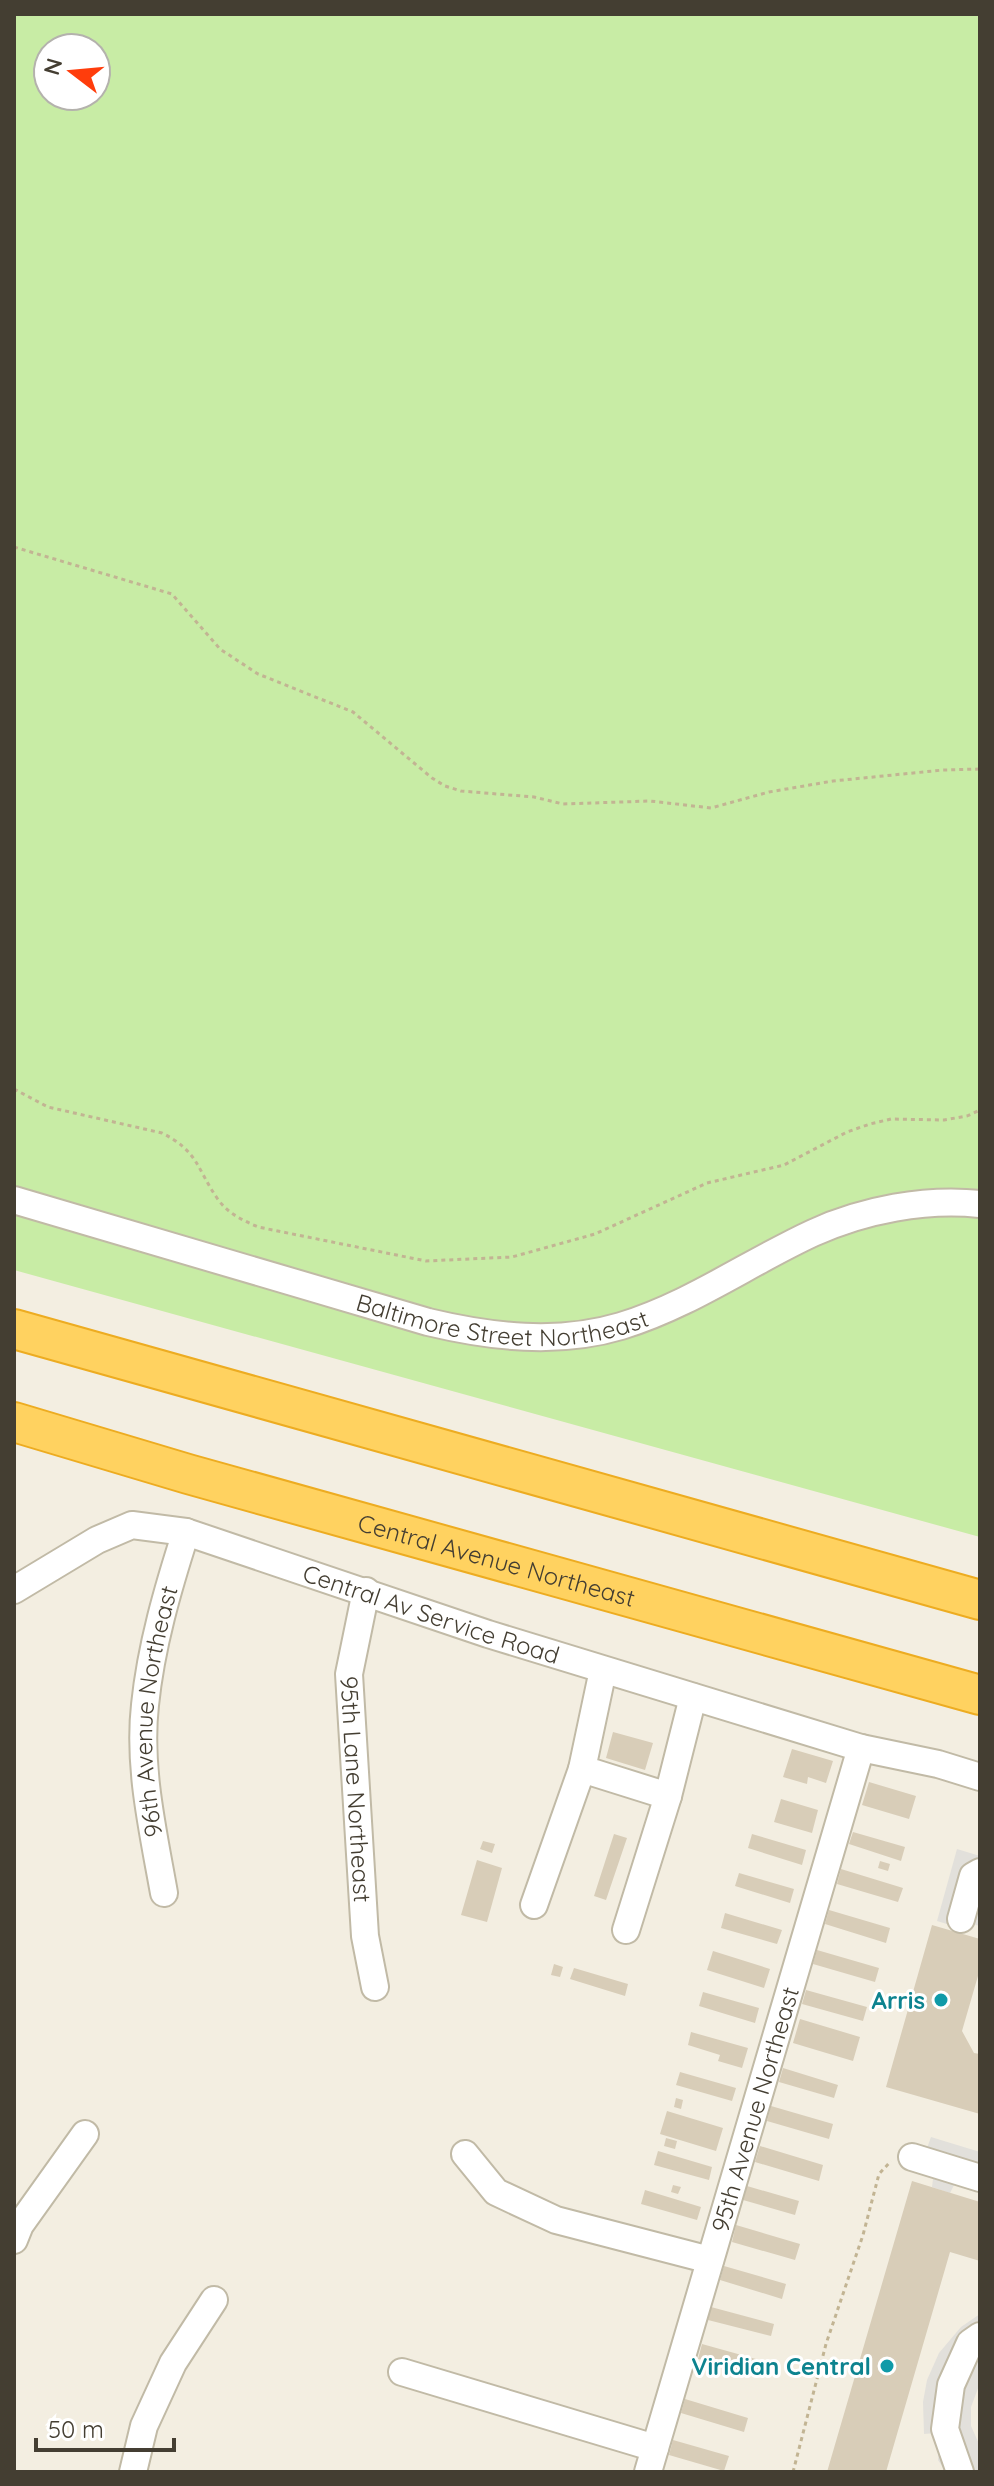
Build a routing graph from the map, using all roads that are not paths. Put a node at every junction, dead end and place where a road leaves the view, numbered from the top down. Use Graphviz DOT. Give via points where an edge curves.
graph roads {
  1 [pos="14,1200"];
  2 [pos="980,1204"];
  3 [pos="14,1329"];
  4 [pos="14,1422"];
  5 [pos="186,1532"];
  6 [pos="14,1590"];
  7 [pos="366,1591"];
  8 [pos="980,1600"];
  9 [pos="603,1670"];
  10 [pos="980,1695"];
  11 [pos="693,1697"];
  12 [pos="861,1748"];
  13 [pos="582,1769"];
  14 [pos="980,1777"];
  15 [pos="668,1796"];
  16 [pos="980,1872"];
  17 [pos="164,1893"];
  18 [pos="534,1905"];
  19 [pos="961,1919"];
  20 [pos="626,1930"];
  21 [pos="375,1987"];
  22 [pos="85,2134"];
  23 [pos="465,2154"];
  24 [pos="912,2157"];
  25 [pos="980,2178"];
  26 [pos="14,2240"];
  27 [pos="710,2260"];
  28 [pos="214,2300"];
  29 [pos="980,2336"];
  30 [pos="402,2372"];
  31 [pos="652,2460"];
  32 [pos="133,2472"];
  33 [pos="960,2472"];
  1 -- 2 [label="street, Baltimore Street Northeast" via="428,1322 523,1337 594,1332 640,1319 850,1219 910,1206"];
  3 -- 8 [label="highway"];
  4 -- 10 [label="highway, Central Avenue Northeast"];
  5 -- 6 [label="street, Central Av Service Road" via="132,1525"];
  5 -- 7 [label="street, Central Av Service Road"];
  5 -- 17 [label="street, 96th Avenue Northeast" via="165,1600 145,1706 146,1791"];
  7 -- 9 [label="street, Central Av Service Road"];
  7 -- 21 [label="street, 95th Lane Northeast" via="349,1674 365,1936"];
  9 -- 11 [label="street, Central Av Service Road"];
  9 -- 13 [label="street"];
  11 -- 12 [label="street, Central Av Service Road"];
  11 -- 15 [label="street"];
  12 -- 14 [label="street, Central Av Service Road"];
  12 -- 27 [label="street, 95th Avenue Northeast"];
  13 -- 15 [label="street"];
  13 -- 18 [label="street"];
  15 -- 20 [label="street"];
  16 -- 19 [label="street" via="973,1876"];
  22 -- 26 [label="street"];
  23 -- 27 [label="street" via="496,2192 556,2220"];
  24 -- 25 [label="street"];
  27 -- 31 [label="street, 95th Avenue Northeast"];
  28 -- 32 [label="street" via="173,2363 144,2426"];
  29 -- 33 [label="street" via="970,2343 951,2385 945,2429"];
  30 -- 31 [label="street"];
}
